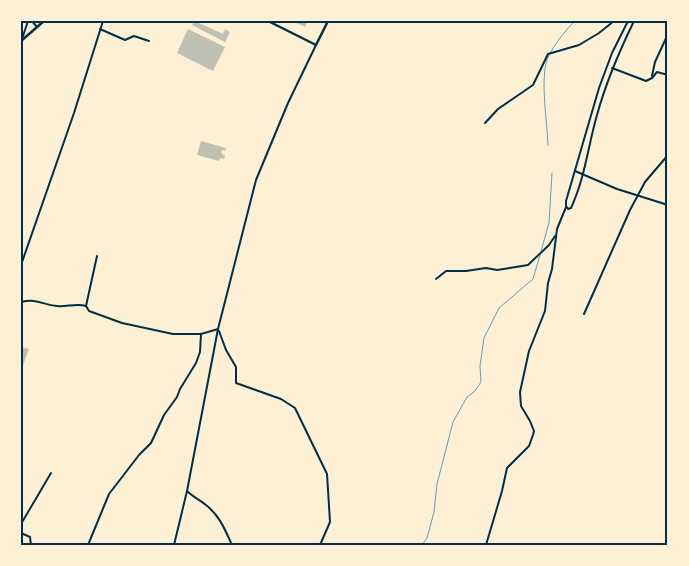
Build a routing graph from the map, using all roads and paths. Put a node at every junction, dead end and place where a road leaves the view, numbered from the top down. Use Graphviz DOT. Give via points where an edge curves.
graph roads {
  1 [pos="30,21"];
  2 [pos="44,21"];
  3 [pos="104,21"];
  4 [pos="268,21"];
  5 [pos="328,21"];
  6 [pos="614,21"];
  7 [pos="628,21"];
  8 [pos="634,21"];
  9 [pos="38,28"];
  10 [pos="100,29"];
  11 [pos="668,34"];
  12 [pos="21,41"];
  13 [pos="149,41"];
  14 [pos="316,45"];
  15 [pos="612,68"];
  16 [pos="668,75"];
  17 [pos="652,78"];
  18 [pos="485,123"];
  19 [pos="668,155"];
  20 [pos="575,171"];
  21 [pos="583,175"];
  22 [pos="638,196"];
  23 [pos="668,205"];
  24 [pos="566,207"];
  25 [pos="557,234"];
  26 [pos="97,256"];
  27 [pos="21,265"];
  28 [pos="436,279"];
  29 [pos="21,302"];
  30 [pos="86,306"];
  31 [pos="584,314"];
  32 [pos="218,329"];
  33 [pos="201,334"];
  34 [pos="668,334"];
  35 [pos="668,345"];
  36 [pos="51,473"];
  37 [pos="187,492"];
  38 [pos="21,524"];
  39 [pos="21,533"];
  40 [pos="31,545"];
  41 [pos="88,545"];
  42 [pos="174,545"];
  43 [pos="232,545"];
  44 [pos="320,545"];
  45 [pos="486,545"];
  1 -- 9 [label="street"];
  1 -- 12 [label="street"];
  2 -- 9 [label="street"];
  3 -- 10 [label="street"];
  4 -- 14 [label="street"];
  5 -- 14 [label="street"];
  6 -- 18 [label="street" via="579,45 548,54 533,85"];
  7 -- 20 [label="street" via="598,88"];
  8 -- 15 [label="street"];
  9 -- 12 [label="street"];
  10 -- 13 [label="street" via="125,40 134,36"];
  10 -- 27 [label="street"];
  11 -- 17 [label="street" via="655,62"];
  14 -- 32 [label="street" via="256,180"];
  15 -- 17 [label="street" via="646,81"];
  15 -- 21 [label="street"];
  16 -- 17 [label="street" via="657,72"];
  19 -- 22 [label="street" via="645,182"];
  20 -- 21 [label="street"];
  20 -- 24 [label="street"];
  21 -- 22 [label="street"];
  21 -- 24 [label="street" via="571,208"];
  22 -- 23 [label="street"];
  22 -- 31 [label="street"];
  24 -- 25 [label="street"];
  25 -- 28 [label="street" via="528,265 497,270 446,271"];
  25 -- 45 [label="street" via="547,305 529,351 520,392 533,436 529,446 507,468"];
  26 -- 30 [label="street"];
  29 -- 30 [label="street" via="35,300 58,306"];
  30 -- 33 [label="street" via="89,312 122,323 173,334"];
  32 -- 33 [label="street"];
  32 -- 37 [label="street"];
  32 -- 44 [label="street" via="236,367 236,383 281,399 295,408 327,474 330,522"];
  33 -- 41 [label="street" via="196,363 151,443 109,494"];
  34 -- 35 [label="street"];
  36 -- 38 [label="street"];
  37 -- 42 [label="street"];
  37 -- 43 [label="street" via="221,520"];
  39 -- 40 [label="street" via="30,537"];
}
